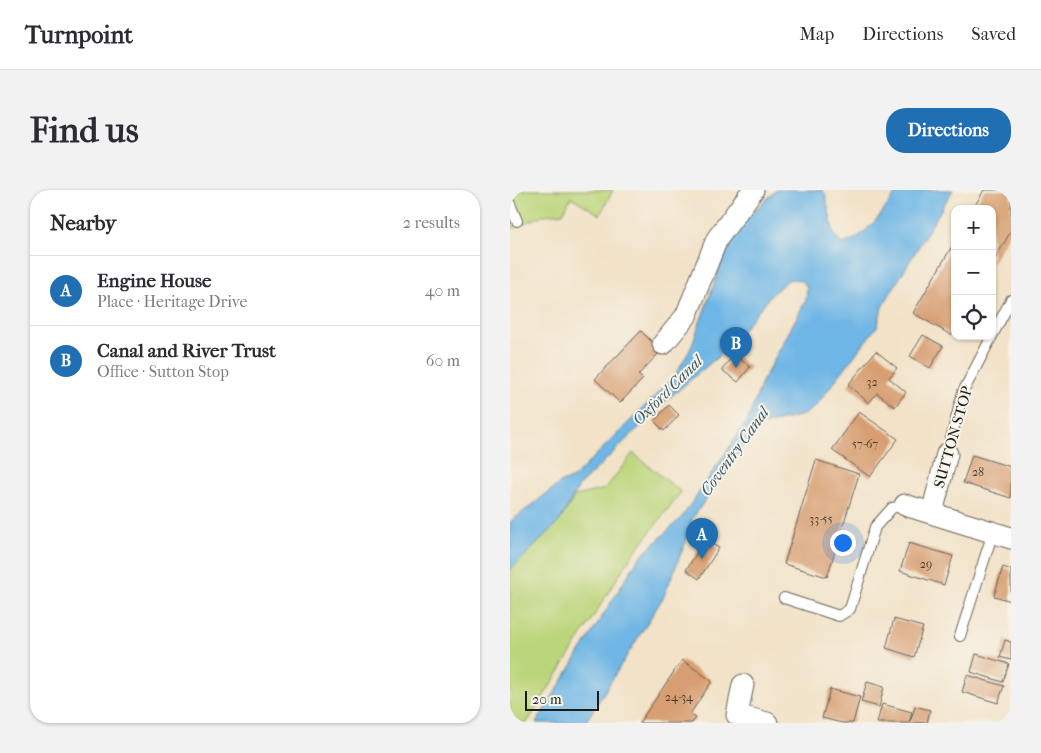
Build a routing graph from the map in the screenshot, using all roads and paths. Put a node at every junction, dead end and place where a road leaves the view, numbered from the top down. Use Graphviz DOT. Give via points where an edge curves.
graph roads {
  1 [pos="753,190"];
  2 [pos="510,204"];
  3 [pos="517,221"];
  4 [pos="1011,300"];
  5 [pos="996,328"];
  6 [pos="990,340"];
  7 [pos="663,344"];
  8 [pos="947,454"];
  9 [pos="904,505"];
  10 [pos="932,514"];
  11 [pos="1002,535"];
  12 [pos="784,598"];
  13 [pos="960,636"];
  14 [pos="743,685"];
  15 [pos="735,719"];
  16 [pos="766,723"];
  1 -- 7 [label="street" via="717,239 686,316"];
  2 -- 3 [label="lane"];
  4 -- 5 [label="lane, SUTTON STOP"];
  6 -- 8 [label="lane, SUTTON STOP" via="963,392"];
  8 -- 10 [label="street, SUTTON STOP"];
  9 -- 10 [label="street"];
  9 -- 12 [label="lane" via="892,508 875,527 850,609 845,613 839,616"];
  10 -- 11 [label="street"];
  11 -- 13 [label="lane"];
  14 -- 15 [label="street"];
  15 -- 16 [label="street"];
}
